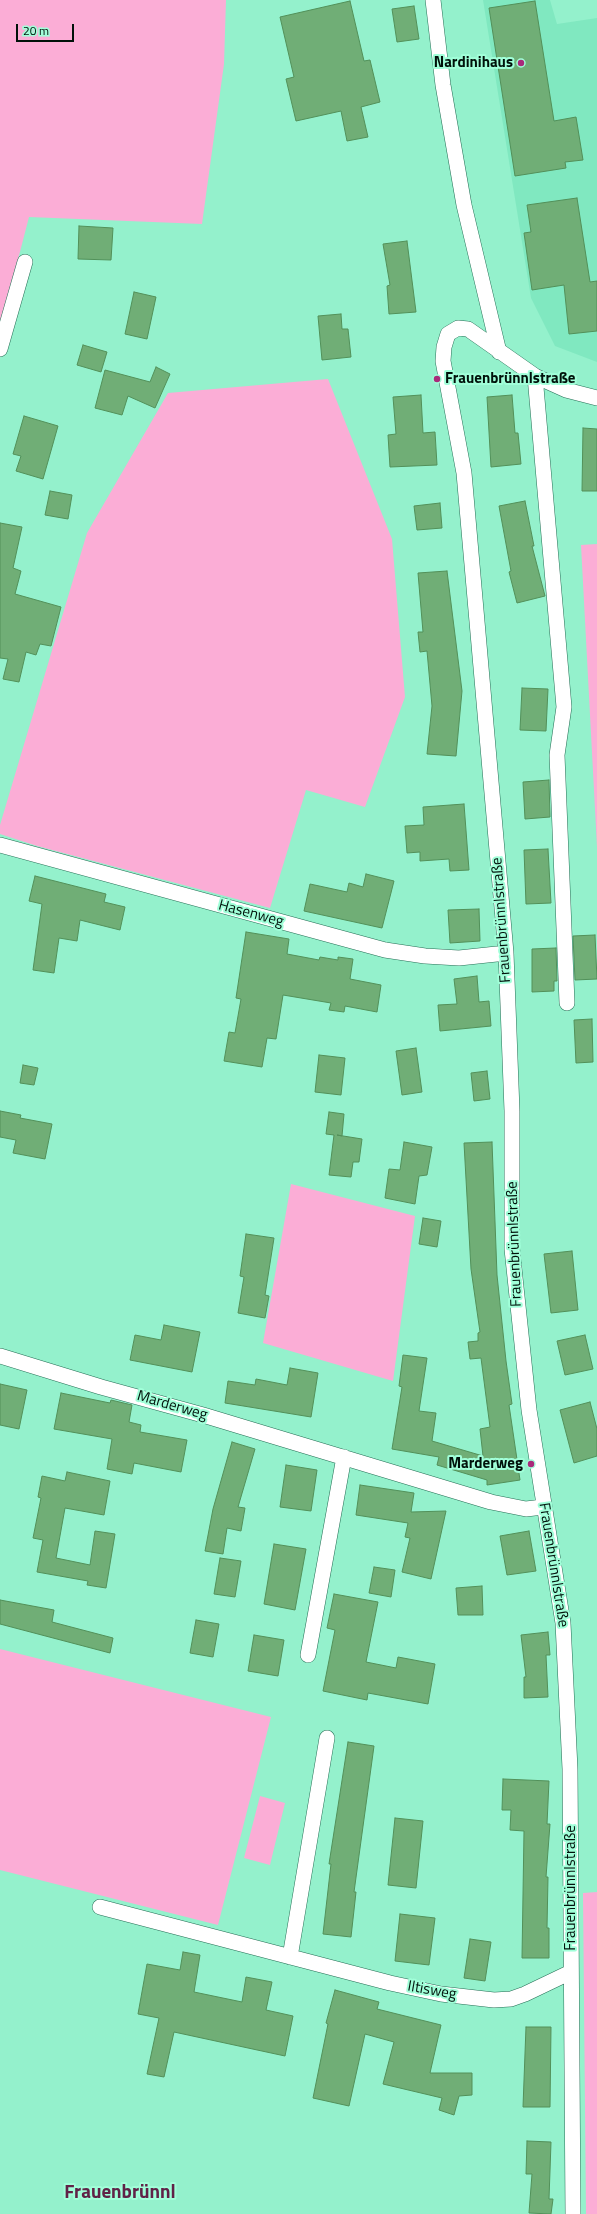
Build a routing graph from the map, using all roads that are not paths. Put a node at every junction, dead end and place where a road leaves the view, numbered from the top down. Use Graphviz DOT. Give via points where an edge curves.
graph roads {
  1 [pos="433,0"];
  2 [pos="25,262"];
  3 [pos="0,349"];
  4 [pos="498,352"];
  5 [pos="535,376"];
  6 [pos="597,398"];
  7 [pos="0,845"];
  8 [pos="506,952"];
  9 [pos="567,1003"];
  10 [pos="0,1356"];
  11 [pos="344,1457"];
  12 [pos="543,1507"];
  13 [pos="308,1655"];
  14 [pos="327,1738"];
  15 [pos="100,1908"];
  16 [pos="290,1957"];
  17 [pos="571,1972"];
  18 [pos="573,2214"];
  1 -- 4 [label="street" via="443,84 464,205"];
  2 -- 3 [label="street"];
  4 -- 5 [label="street, Frauenbrünnlstraße"];
  4 -- 8 [label="street, Frauenbrünnlstraße" via="468,329 458,328 448,334 443,361 464,473"];
  5 -- 6 [label="street, Frauenbrünnlstraße" via="566,390"];
  5 -- 9 [label="street" via="564,707 557,755"];
  7 -- 8 [label="street, Hasenweg" via="385,950 459,958"];
  8 -- 12 [label="street, Frauenbrünnlstraße" via="512,1111 512,1249 529,1410"];
  10 -- 11 [label="street, Marderweg"];
  11 -- 12 [label="street, Marderweg" via="491,1502 526,1509"];
  11 -- 13 [label="street"];
  12 -- 17 [label="street, Frauenbrünnlstraße" via="563,1623 569,1715"];
  14 -- 16 [label="street"];
  15 -- 16 [label="street, Iltisweg"];
  16 -- 17 [label="street, Iltisweg" via="434,1992 494,2000 525,1994"];
  17 -- 18 [label="street, Frauenbrünnlstraße"];
}
